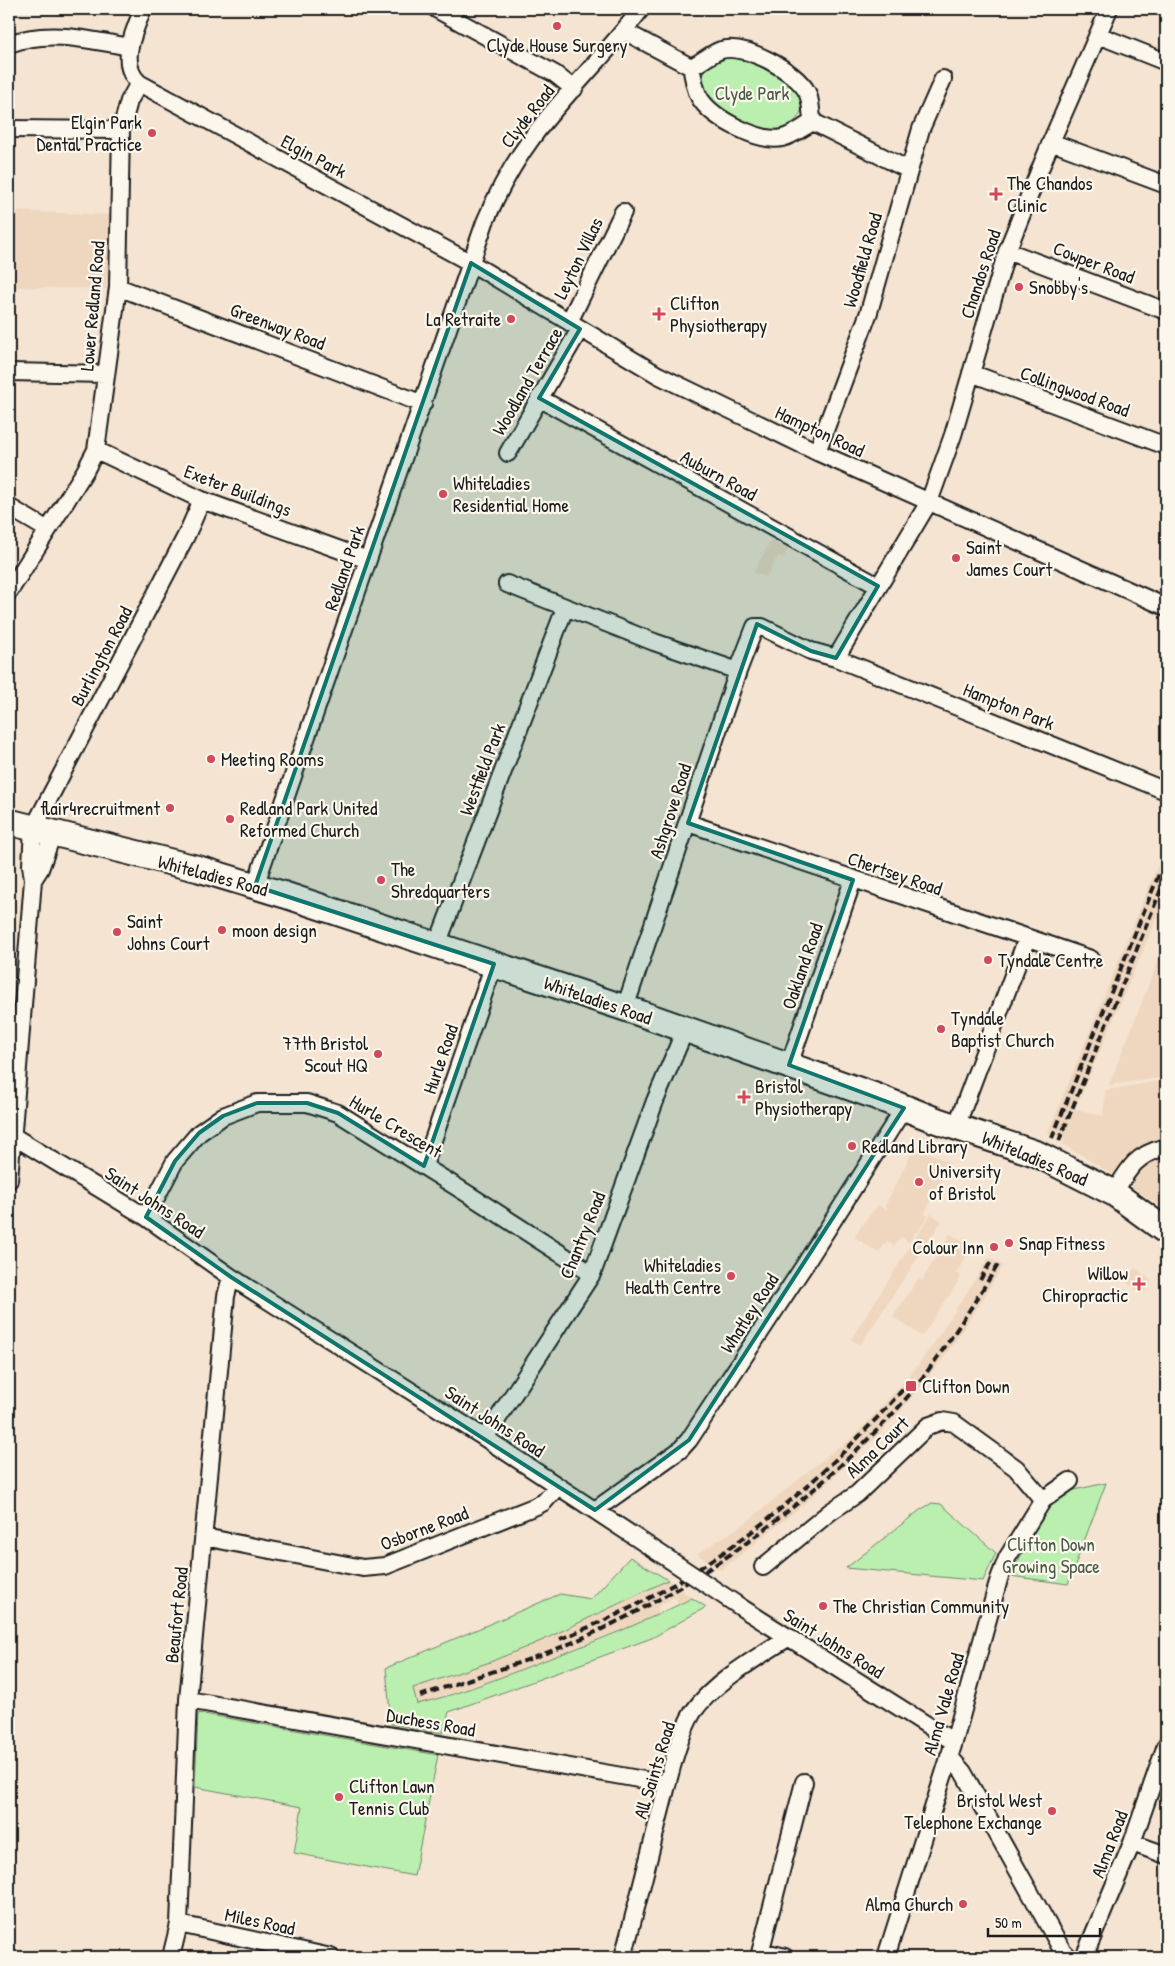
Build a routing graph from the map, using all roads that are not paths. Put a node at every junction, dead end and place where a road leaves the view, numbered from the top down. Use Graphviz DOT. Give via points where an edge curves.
graph roads {
  1 [pos="143,9"];
  2 [pos="436,9"];
  3 [pos="640,9"];
  4 [pos="1109,9"];
  5 [pos="624,32"];
  6 [pos="1098,35"];
  7 [pos="9,44"];
  8 [pos="130,47"];
  9 [pos="1166,62"];
  10 [pos="691,67"];
  11 [pos="943,79"];
  12 [pos="139,83"];
  13 [pos="574,89"];
  14 [pos="813,122"];
  15 [pos="9,128"];
  16 [pos="121,130"];
  17 [pos="1051,142"];
  18 [pos="909,170"];
  19 [pos="1166,185"];
  20 [pos="623,212"];
  21 [pos="1007,251"];
  22 [pos="471,264"];
  23 [pos="118,287"];
  24 [pos="1166,311"];
  25 [pos="574,326"];
  26 [pos="9,372"];
  27 [pos="971,373"];
  28 [pos="106,374"];
  29 [pos="539,398"];
  30 [pos="422,404"];
  31 [pos="1166,446"];
  32 [pos="96,450"];
  33 [pos="508,452"];
  34 [pos="817,452"];
  35 [pos="202,500"];
  36 [pos="929,502"];
  37 [pos="9,507"];
  38 [pos="48,530"];
  39 [pos="368,560"];
  40 [pos="507,584"];
  41 [pos="878,586"];
  42 [pos="9,592"];
  43 [pos="1166,607"];
  44 [pos="565,608"];
  45 [pos="755,627"];
  46 [pos="836,658"];
  47 [pos="738,671"];
  48 [pos="1166,791"];
  49 [pos="9,822"];
  50 [pos="688,823"];
  51 [pos="43,831"];
  52 [pos="853,880"];
  53 [pos="255,886"];
  54 [pos="1027,938"];
  55 [pos="437,944"];
  56 [pos="1091,959"];
  57 [pos="494,964"];
  58 [pos="625,1008"];
  59 [pos="684,1030"];
  60 [pos="789,1065"];
  61 [pos="904,1108"];
  62 [pos="956,1127"];
  63 [pos="13,1136"];
  64 [pos="1163,1148"];
  65 [pos="424,1166"];
  66 [pos="9,1180"];
  67 [pos="1114,1193"];
  68 [pos="146,1216"];
  69 [pos="1166,1231"];
  70 [pos="592,1274"];
  71 [pos="231,1277"];
  72 [pos="485,1438"];
  73 [pos="1070,1480"];
  74 [pos="558,1486"];
  75 [pos="1043,1500"];
  76 [pos="595,1510"];
  77 [pos="204,1537"];
  78 [pos="763,1567"];
  79 [pos="789,1637"];
  80 [pos="188,1700"];
  81 [pos="1166,1745"];
  82 [pos="951,1749"];
  83 [pos="804,1782"];
  84 [pos="667,1784"];
  85 [pos="1132,1843"];
  86 [pos="1166,1855"];
  87 [pos="179,1924"];
  88 [pos="760,1954"];
  89 [pos="171,1957"];
  90 [pos="332,1957"];
  91 [pos="623,1957"];
  92 [pos="785,1957"];
  93 [pos="886,1957"];
  94 [pos="1069,1957"];
  95 [pos="1084,1957"];
  1 -- 8 [label="street"];
  2 -- 13 [label="street" via="555,74"];
  3 -- 5 [label="street, Clyde Road"];
  4 -- 6 [label="street, Chandos Road"];
  5 -- 10 [label="street"];
  5 -- 13 [label="street, Clyde Road"];
  6 -- 9 [label="street"];
  6 -- 17 [label="street, Chandos Road"];
  7 -- 8 [label="street" via="44,35"];
  8 -- 12 [label="street" via="128,64 133,78"];
  10 -- 14 [label="street" via="696,92 704,104 724,120 748,132 773,139 782,138"];
  10 -- 14 [label="street" via="712,54 729,49 761,58 801,83 810,99"];
  11 -- 18 [label="street, Woodfield Road" via="921,129"];
  12 -- 16 [label="street, Lower Redland Road" via="129,101"];
  12 -- 22 [label="street, Elgin Park"];
  13 -- 22 [label="street, Clyde Road" via="514,164 497,194"];
  14 -- 18 [label="street"];
  15 -- 16 [label="street"];
  16 -- 23 [label="street, Lower Redland Road"];
  17 -- 19 [label="street"];
  17 -- 21 [label="street, Chandos Road"];
  18 -- 34 [label="street, Woodfield Road" via="869,312"];
  20 -- 25 [label="street, Leyton Villas"];
  21 -- 24 [label="street, Cowper Road"];
  21 -- 27 [label="street, Chandos Road"];
  22 -- 25 [label="street, Hampton Road"];
  22 -- 30 [label="street, Redland Park"];
  23 -- 28 [label="street, Lower Redland Road"];
  23 -- 30 [label="street, Greenway Road"];
  25 -- 29 [label="street, Woodland Terrace"];
  25 -- 34 [label="street, Hampton Road" via="658,375"];
  26 -- 28 [label="street"];
  27 -- 31 [label="street, Collingwood Road"];
  27 -- 36 [label="street, Chandos Road"];
  28 -- 32 [label="street, Lower Redland Road"];
  29 -- 33 [label="street, Woodland Terrace"];
  29 -- 41 [label="street, Auburn Road"];
  30 -- 39 [label="street, Redland Park"];
  32 -- 35 [label="street, Exeter Buildings"];
  32 -- 38 [label="street, Lower Redland Road"];
  34 -- 36 [label="street, Hampton Road"];
  35 -- 39 [label="street, Exeter Buildings"];
  35 -- 51 [label="street, Burlington Road"];
  36 -- 41 [label="street"];
  36 -- 43 [label="street, Hampton Road"];
  37 -- 38 [label="street"];
  38 -- 42 [label="street, Lower Redland Road"];
  39 -- 53 [label="street, Redland Park"];
  40 -- 44 [label="street"];
  41 -- 46 [label="street"];
  44 -- 47 [label="street"];
  44 -- 55 [label="street, Westfield Park"];
  45 -- 46 [label="street, Hampton Park" via="762,626 811,651"];
  45 -- 47 [label="street, Ashgrove Road"];
  46 -- 48 [label="street, Hampton Park"];
  47 -- 50 [label="street, Ashgrove Road"];
  49 -- 51 [label="main road, Whiteladies Road"];
  50 -- 52 [label="street, Chertsey Road"];
  50 -- 58 [label="street, Ashgrove Road"];
  51 -- 53 [label="main road, Whiteladies Road"];
  51 -- 63 [label="street, Burlington Road" via="40,869 33,880"];
  52 -- 54 [label="street, Chertsey Road"];
  52 -- 60 [label="street, Oakland Road"];
  53 -- 55 [label="main road, Whiteladies Road"];
  54 -- 56 [label="street, Chertsey Road"];
  54 -- 62 [label="street"];
  55 -- 57 [label="main road, Whiteladies Road"];
  57 -- 58 [label="main road, Whiteladies Road"];
  57 -- 65 [label="street, Hurle Road"];
  58 -- 59 [label="main road, Whiteladies Road"];
  59 -- 60 [label="main road, Whiteladies Road"];
  59 -- 70 [label="street, Chantry Road" via="654,1101"];
  60 -- 61 [label="main road, Whiteladies Road"];
  61 -- 62 [label="main road, Whiteladies Road"];
  61 -- 76 [label="street, Whatley Road" via="690,1440"];
  62 -- 67 [label="main road, Whiteladies Road" via="1037,1154"];
  63 -- 66 [label="street"];
  63 -- 68 [label="street, Saint Johns Road"];
  64 -- 67 [label="street" via="1140,1157"];
  65 -- 68 [label="street, Hurle Crescent" via="338,1113 307,1103 257,1103 223,1116 199,1133 175,1161"];
  65 -- 70 [label="street, Hurle Crescent"];
  67 -- 69 [label="main road, Whiteladies Road"];
  68 -- 71 [label="street, Saint Johns Road"];
  70 -- 72 [label="street, Chantry Road"];
  71 -- 72 [label="street, Saint Johns Road"];
  71 -- 77 [label="street, Beaufort Road" via="226,1296"];
  72 -- 74 [label="street, Saint Johns Road"];
  73 -- 75 [label="street, Alma Vale Road"];
  74 -- 76 [label="street, Saint Johns Road"];
  74 -- 77 [label="street, Osborne Road" via="536,1506 374,1568"];
  75 -- 78 [label="street, Alma Court" via="1016,1468 954,1423 942,1421 928,1426 857,1494"];
  75 -- 82 [label="street, Alma Vale Road" via="1007,1558 999,1578"];
  76 -- 79 [label="street, Saint Johns Road, bridge"];
  77 -- 80 [label="street, Beaufort Road"];
  79 -- 82 [label="street, Saint Johns Road"];
  79 -- 84 [label="street, All Saints Road" via="745,1665 694,1712 683,1734"];
  80 -- 84 [label="street, Duchess Road"];
  80 -- 87 [label="street, Beaufort Road"];
  81 -- 85 [label="street, Alma Road"];
  82 -- 93 [label="street, Alma Vale Road"];
  82 -- 94 [label="street, Saint Johns Road" via="1062,1950"];
  83 -- 88 [label="street"];
  84 -- 91 [label="street, All Saints Road"];
  85 -- 86 [label="street"];
  85 -- 95 [label="street, Alma Road"];
  87 -- 89 [label="street, Beaufort Road"];
  87 -- 90 [label="street, Miles Road"];
  88 -- 92 [label="street"];
}
